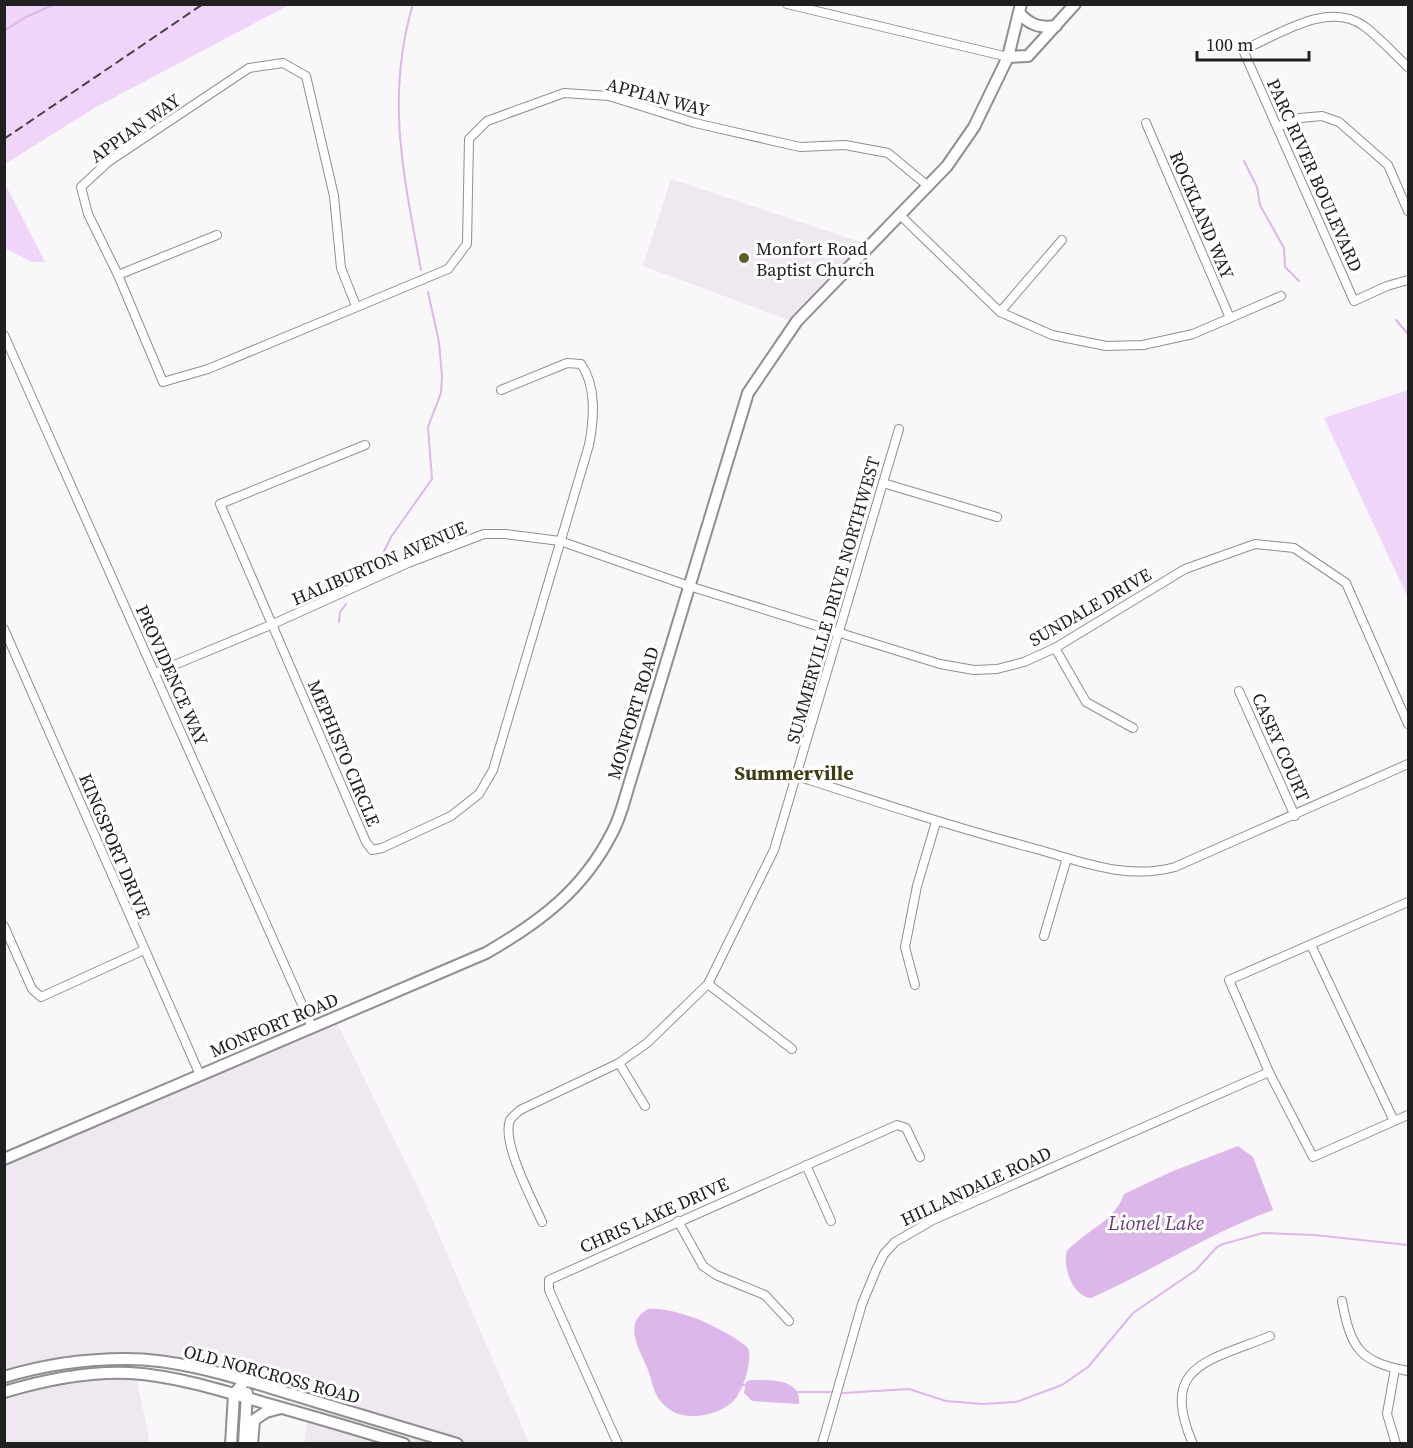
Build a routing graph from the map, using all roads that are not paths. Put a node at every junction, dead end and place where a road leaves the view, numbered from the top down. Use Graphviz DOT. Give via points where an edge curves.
graph roads {
  1 [pos="787,4"];
  2 [pos="1075,4"];
  3 [pos="1021,10"];
  4 [pos="1056,26"];
  5 [pos="1008,57"];
  6 [pos="1408,68"];
  7 [pos="1146,123"];
  8 [pos="1277,127"];
  9 [pos="928,186"];
  10 [pos="1408,211"];
  11 [pos="898,214"];
  12 [pos="217,235"];
  13 [pos="1062,240"];
  14 [pos="118,275"];
  15 [pos="1408,280"];
  16 [pos="1281,296"];
  17 [pos="356,306"];
  18 [pos="1000,312"];
  19 [pos="1230,318"];
  20 [pos="4,335"];
  21 [pos="501,390"];
  22 [pos="899,429"];
  23 [pos="365,445"];
  24 [pos="883,483"];
  25 [pos="997,517"];
  26 [pos="560,541"];
  27 [pos="689,586"];
  28 [pos="273,624"];
  29 [pos="4,629"];
  30 [pos="838,632"];
  31 [pos="1055,648"];
  32 [pos="155,673"];
  33 [pos="1239,691"];
  34 [pos="1408,724"];
  35 [pos="1133,728"];
  36 [pos="1408,764"];
  37 [pos="797,776"];
  38 [pos="1295,816"];
  39 [pos="936,822"];
  40 [pos="1067,858"];
  41 [pos="1408,902"];
  42 [pos="4,926"];
  43 [pos="1044,936"];
  44 [pos="1311,945"];
  45 [pos="144,950"];
  46 [pos="708,984"];
  47 [pos="915,985"];
  48 [pos="312,1027"];
  49 [pos="792,1049"];
  50 [pos="619,1063"];
  51 [pos="1269,1072"];
  52 [pos="200,1075"];
  53 [pos="645,1106"];
  54 [pos="1408,1114"];
  55 [pos="1394,1121"];
  56 [pos="920,1157"];
  57 [pos="4,1159"];
  58 [pos="806,1165"];
  59 [pos="678,1221"];
  60 [pos="831,1221"];
  61 [pos="542,1222"];
  62 [pos="1342,1301"];
  63 [pos="789,1321"];
  64 [pos="1270,1336"];
  65 [pos="1395,1369"];
  66 [pos="1408,1371"];
  67 [pos="4,1377"];
  68 [pos="245,1380"];
  69 [pos="4,1392"];
  70 [pos="234,1394"];
  71 [pos="248,1398"];
  72 [pos="281,1407"];
  73 [pos="231,1443"];
  74 [pos="244,1443"];
  75 [pos="252,1443"];
  76 [pos="404,1443"];
  77 [pos="457,1443"];
  78 [pos="618,1443"];
  79 [pos="822,1443"];
  80 [pos="1193,1443"];
  81 [pos="1396,1443"];
  1 -- 5 [label="street"];
  2 -- 4 [label="street"];
  3 -- 4 [label="street" via="1030,24 1042,28"];
  3 -- 5 [label="street, MONFORT ROAD"];
  4 -- 5 [label="street" via="1028,56"];
  5 -- 9 [label="street, MONFORT ROAD" via="974,127"];
  6 -- 8 [label="street, PARC RIVER BOULEVARD" via="1365,26 1348,17 1312,20 1243,50"];
  7 -- 19 [label="street, ROCKLAND WAY"];
  8 -- 10 [label="street" via="1300,118 1322,116 1340,123 1388,165"];
  8 -- 15 [label="street, PARC RIVER BOULEVARD" via="1354,301"];
  9 -- 11 [label="street, MONFORT ROAD"];
  9 -- 17 [label="street, APPIAN WAY" via="888,153 845,145 800,147 695,123 609,96 564,93 487,121 469,139 467,244 448,269"];
  11 -- 18 [label="street"];
  11 -- 27 [label="street, MONFORT ROAD" via="798,321 748,393"];
  12 -- 14 [label="street"];
  13 -- 18 [label="street"];
  14 -- 17 [label="street, APPIAN WAY" via="163,382 208,369"];
  14 -- 17 [label="street, APPIAN WAY" via="88,214 81,187 108,162 249,68 283,63 306,76 334,196 341,268"];
  16 -- 19 [label="street"];
  18 -- 19 [label="street" via="1052,335 1106,346 1143,345 1183,336"];
  20 -- 32 [label="street, PROVIDENCE WAY"];
  21 -- 26 [label="street, MEPHISTO CIRCLE" via="567,363 581,364 585,369 593,425"];
  22 -- 24 [label="street, SUMMERVILLE DRIVE NORTHWEST"];
  23 -- 28 [label="street, MEPHISTO CIRCLE" via="220,504"];
  24 -- 25 [label="street"];
  24 -- 30 [label="street, SUMMERVILLE DRIVE NORTHWEST"];
  26 -- 27 [label="street, HALIBURTON AVENUE"];
  26 -- 28 [label="street, HALIBURTON AVENUE" via="484,534 408,563"];
  26 -- 28 [label="street, MEPHISTO CIRCLE" via="493,770 479,794 451,816 382,848 372,850 366,842"];
  27 -- 30 [label="street, SUNDALE DRIVE"];
  27 -- 48 [label="street, MONFORT ROAD" via="613,832 591,869 558,904 516,936"];
  28 -- 32 [label="street, HALIBURTON AVENUE"];
  29 -- 45 [label="street, KINGSPORT DRIVE"];
  30 -- 31 [label="street, SUNDALE DRIVE" via="940,664 974,670 1024,662"];
  30 -- 37 [label="street, SUMMERVILLE DRIVE NORTHWEST"];
  31 -- 34 [label="street, SUNDALE DRIVE" via="1185,569 1255,544 1294,548 1346,583"];
  31 -- 35 [label="street" via="1086,702"];
  32 -- 48 [label="street, PROVIDENCE WAY"];
  33 -- 38 [label="street, CASEY COURT"];
  36 -- 38 [label="street"];
  37 -- 39 [label="street"];
  37 -- 46 [label="street, SUMMERVILLE DRIVE NORTHWEST" via="774,850"];
  38 -- 40 [label="street" via="1156,872 1114,871"];
  39 -- 40 [label="street"];
  39 -- 47 [label="street" via="917,886 905,947"];
  40 -- 43 [label="street"];
  41 -- 44 [label="street"];
  42 -- 45 [label="street" via="32,989 41,997"];
  44 -- 51 [label="street" via="1230,980"];
  44 -- 55 [label="street"];
  45 -- 52 [label="street, KINGSPORT DRIVE"];
  46 -- 49 [label="street"];
  46 -- 50 [label="street, SUMMERVILLE DRIVE NORTHWEST"];
  48 -- 52 [label="street, MONFORT ROAD"];
  50 -- 53 [label="street"];
  50 -- 61 [label="street, SUMMERVILLE DRIVE NORTHWEST" via="520,1110 511,1119 511,1148"];
  51 -- 55 [label="street" via="1313,1157"];
  51 -- 79 [label="street, HILLANDALE ROAD" via="933,1220 895,1242 884,1254 862,1304"];
  52 -- 57 [label="street, MONFORT ROAD"];
  54 -- 55 [label="street"];
  56 -- 58 [label="street, CHRIS LAKE DRIVE" via="906,1128 897,1125"];
  58 -- 59 [label="street, CHRIS LAKE DRIVE"];
  58 -- 60 [label="street"];
  59 -- 63 [label="street" via="704,1266 765,1295"];
  59 -- 78 [label="street, CHRIS LAKE DRIVE" via="549,1280 549,1290"];
  62 -- 65 [label="street" via="1348,1333 1355,1346 1377,1363"];
  64 -- 80 [label="street" via="1202,1364 1188,1376 1181,1386 1180,1405"];
  65 -- 66 [label="street"];
  65 -- 81 [label="street" via="1387,1414"];
  67 -- 68 [label="street, OLD NORCROSS ROAD" via="76,1362 127,1359 180,1364"];
  68 -- 70 [label="street"];
  68 -- 71 [label="street"];
  68 -- 77 [label="street, OLD NORCROSS ROAD"];
  69 -- 70 [label="street, OLD NORCROSS ROAD" via="38,1382 130,1373"];
  70 -- 71 [label="street, OLD NORCROSS ROAD"];
  70 -- 73 [label="street"];
  71 -- 72 [label="street, OLD NORCROSS ROAD"];
  71 -- 74 [label="street"];
  72 -- 75 [label="street" via="254,1420"];
  72 -- 76 [label="street, OLD NORCROSS ROAD"];
}
